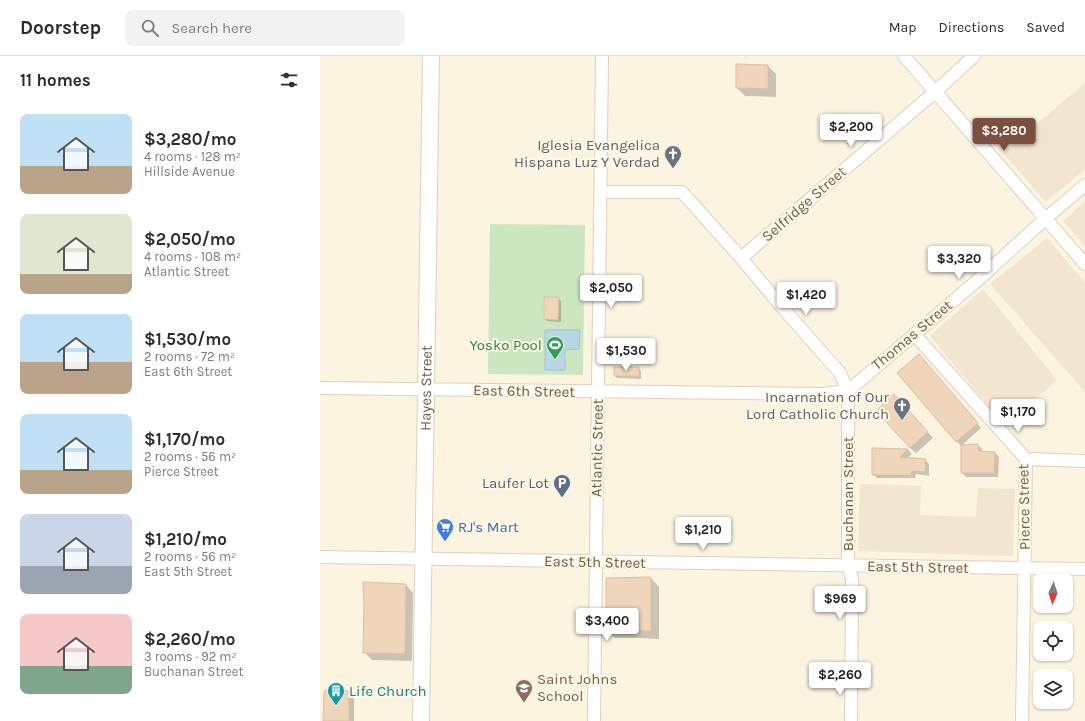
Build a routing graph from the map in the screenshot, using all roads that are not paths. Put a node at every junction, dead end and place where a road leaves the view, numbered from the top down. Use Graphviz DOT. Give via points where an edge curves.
graph roads {
  1 [pos="431,56"];
  2 [pos="602,56"];
  3 [pos="904,56"];
  4 [pos="974,56"];
  5 [pos="935,92"];
  6 [pos="1085,185"];
  7 [pos="601,192"];
  8 [pos="1045,219"];
  9 [pos="741,258"];
  10 [pos="1085,264"];
  11 [pos="914,334"];
  12 [pos="320,388"];
  13 [pos="426,390"];
  14 [pos="848,391"];
  15 [pos="598,392"];
  16 [pos="1026,459"];
  17 [pos="1085,461"];
  18 [pos="320,557"];
  19 [pos="423,559"];
  20 [pos="596,562"];
  21 [pos="848,566"];
  22 [pos="1024,568"];
  23 [pos="1085,569"];
  24 [pos="420,721"];
  25 [pos="594,721"];
  26 [pos="851,721"];
  27 [pos="1022,721"];
  1 -- 13 [label="street, Hayes Street"];
  2 -- 7 [label="street, Atlantic Street"];
  3 -- 5 [label="street"];
  4 -- 5 [label="street, Selfridge Street"];
  5 -- 8 [label="street"];
  5 -- 9 [label="street, Selfridge Street"];
  6 -- 8 [label="street, Thomas Street"];
  7 -- 9 [label="street, Buchanan Street" via="682,192"];
  7 -- 15 [label="street, Atlantic Street"];
  8 -- 10 [label="street"];
  8 -- 11 [label="street, Thomas Street"];
  9 -- 14 [label="street, Buchanan Street" via="840,373"];
  11 -- 14 [label="street, Thomas Street"];
  11 -- 16 [label="street, Pierce Street"];
  12 -- 13 [label="street, East 6th Street"];
  13 -- 15 [label="street, East 6th Street"];
  13 -- 19 [label="street, Hayes Street"];
  14 -- 15 [label="street, East 6th Street" via="823,394"];
  14 -- 21 [label="street, Buchanan Street"];
  15 -- 20 [label="street, Atlantic Street"];
  16 -- 17 [label="street"];
  16 -- 22 [label="street, Pierce Street"];
  18 -- 19 [label="street, East 5th Street"];
  19 -- 20 [label="street, East 5th Street"];
  19 -- 24 [label="street, Hayes Street"];
  20 -- 21 [label="street, East 5th Street"];
  20 -- 25 [label="street, Atlantic Street"];
  21 -- 22 [label="street, East 5th Street"];
  21 -- 26 [label="street, Buchanan Street" via="852,579"];
  22 -- 23 [label="street, East 5th Street"];
  22 -- 27 [label="street, Pierce Street"];
}
